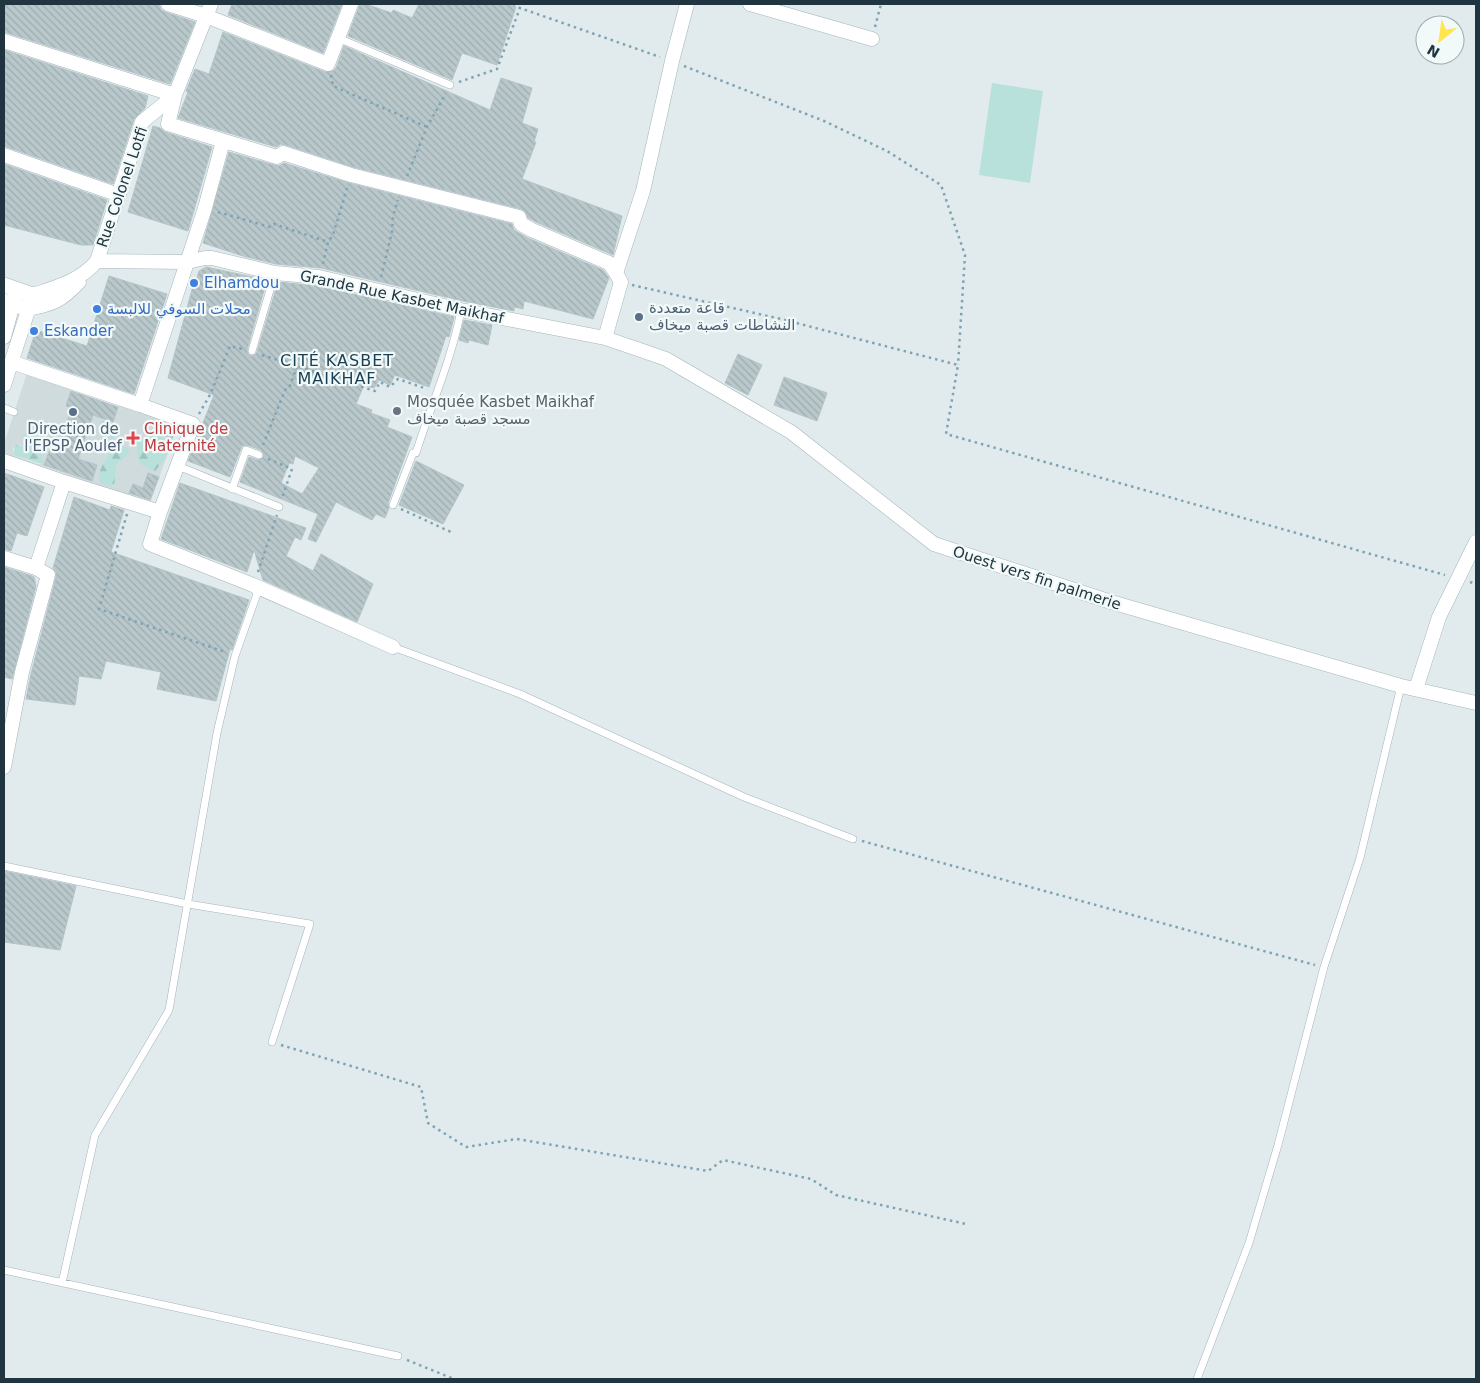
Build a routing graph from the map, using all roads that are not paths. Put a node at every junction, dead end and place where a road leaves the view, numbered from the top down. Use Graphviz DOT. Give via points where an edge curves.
graph roads {
  1 [pos="168,4"];
  2 [pos="351,4"];
  3 [pos="687,4"];
  4 [pos="750,4"];
  5 [pos="208,10"];
  6 [pos="338,38"];
  7 [pos="872,39"];
  8 [pos="4,41"];
  9 [pos="450,85"];
  10 [pos="175,94"];
  11 [pos="223,140"];
  12 [pos="4,155"];
  13 [pos="119,195"];
  14 [pos="187,262"];
  15 [pos="94,265"];
  16 [pos="275,273"];
  17 [pos="619,278"];
  18 [pos="9,295"];
  19 [pos="31,302"];
  20 [pos="462,310"];
  21 [pos="4,333"];
  22 [pos="19,337"];
  23 [pos="605,338"];
  24 [pos="252,351"];
  25 [pos="646,352"];
  26 [pos="11,362"];
  27 [pos="4,385"];
  28 [pos="140,405"];
  29 [pos="4,408"];
  30 [pos="14,412"];
  31 [pos="259,455"];
  32 [pos="4,461"];
  33 [pos="178,466"];
  34 [pos="64,482"];
  35 [pos="232,489"];
  36 [pos="393,505"];
  37 [pos="280,507"];
  38 [pos="160,512"];
  39 [pos="1476,542"];
  40 [pos="4,558"];
  41 [pos="36,568"];
  42 [pos="253,585"];
  43 [pos="392,647"];
  44 [pos="1400,686"];
  45 [pos="1416,689"];
  46 [pos="1476,703"];
  47 [pos="4,767"];
  48 [pos="853,839"];
  49 [pos="4,866"];
  50 [pos="188,904"];
  51 [pos="272,1042"];
  52 [pos="4,1270"];
  53 [pos="62,1283"];
  54 [pos="398,1356"];
  55 [pos="1197,1379"];
  1 -- 5 [label="street"];
  2 -- 6 [label="street"];
  3 -- 17 [label="street"];
  4 -- 7 [label="street"];
  5 -- 6 [label="street" via="328,64"];
  5 -- 10 [label="street, Rue Colonel Lotfi"];
  6 -- 9 [label="lane"];
  8 -- 10 [label="street"];
  10 -- 11 [label="street" via="168,124"];
  10 -- 13 [label="street, Rue Colonel Lotfi" via="142,122"];
  11 -- 14 [label="street"];
  11 -- 17 [label="street" via="277,158 283,153 351,175 519,217 521,224 532,230 608,263"];
  12 -- 13 [label="street"];
  13 -- 15 [label="street, Rue Colonel Lotfi"];
  14 -- 15 [label="street, Grande Rue Kasbet Maikhaf"];
  14 -- 16 [label="street, Grande Rue Kasbet Maikhaf" via="212,258"];
  14 -- 28 [label="street"];
  15 -- 19 [label="street, Rue Colonel Lotfi" via="57,302"];
  16 -- 20 [label="street, Grande Rue Kasbet Maikhaf" via="319,278"];
  16 -- 24 [label="lane"];
  17 -- 23 [label="street"];
  18 -- 19 [label="street"];
  18 -- 21 [label="street"];
  19 -- 22 [label="street"];
  20 -- 23 [label="street, Grande Rue Kasbet Maikhaf"];
  20 -- 36 [label="lane" via="457,334 416,453 413,453"];
  21 -- 22 [label="street"];
  22 -- 26 [label="street"];
  23 -- 25 [label="street, Grande Rue Kasbet Maikhaf"];
  25 -- 44 [label="street, Ouest vers fin palmerie" via="666,359 791,432 934,544 1111,602"];
  26 -- 27 [label="street"];
  26 -- 28 [label="street"];
  28 -- 33 [label="street" via="193,424"];
  29 -- 30 [label="lane"];
  31 -- 35 [label="lane" via="246,450"];
  32 -- 34 [label="street"];
  33 -- 35 [label="lane"];
  33 -- 38 [label="street"];
  34 -- 38 [label="street"];
  34 -- 41 [label="street"];
  35 -- 37 [label="lane"];
  38 -- 42 [label="street" via="150,544"];
  39 -- 45 [label="street" via="1440,617"];
  40 -- 41 [label="street"];
  41 -- 47 [label="street" via="48,575 22,672"];
  42 -- 43 [label="street"];
  42 -- 50 [label="lane" via="257,594 235,656 217,732"];
  43 -- 48 [label="lane" via="520,694 744,797"];
  44 -- 45 [label="street, Ouest vers fin palmerie"];
  44 -- 55 [label="lane" via="1360,858 1324,967 1250,1243"];
  45 -- 46 [label="street, Ouest vers fin palmerie"];
  49 -- 50 [label="lane"];
  50 -- 51 [label="lane" via="310,924"];
  50 -- 53 [label="lane" via="169,1010 95,1135"];
  52 -- 53 [label="lane"];
  53 -- 54 [label="lane"];
}
